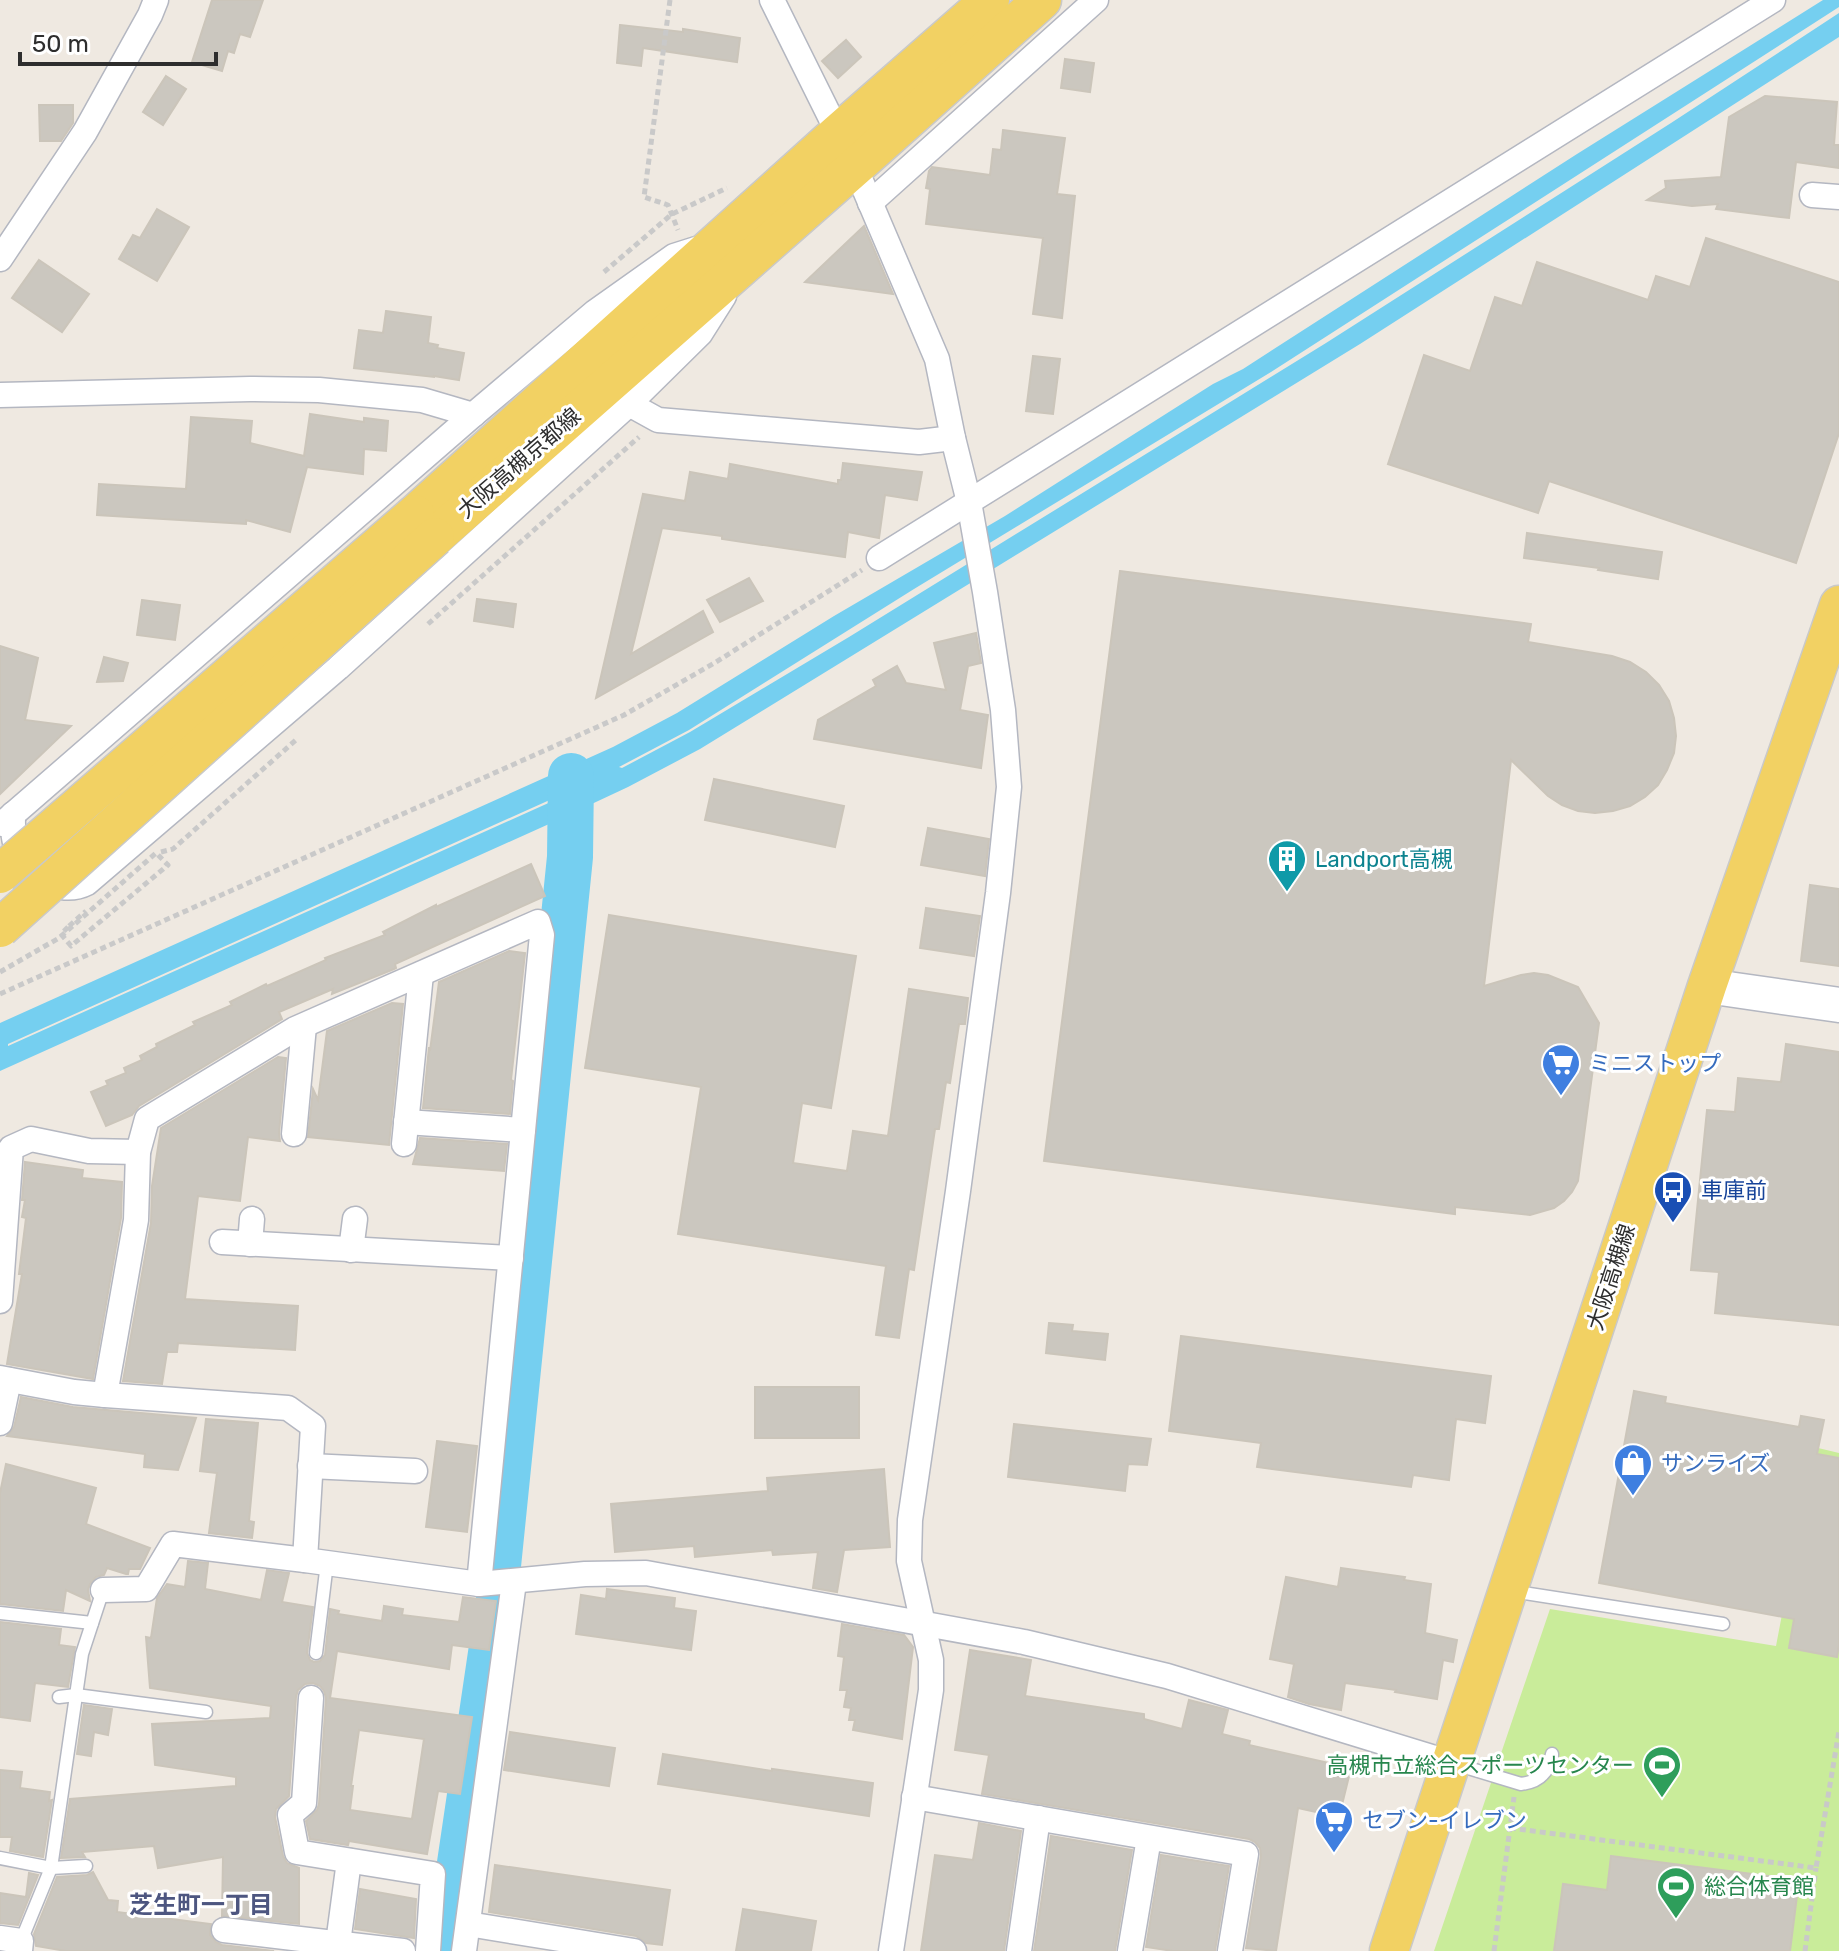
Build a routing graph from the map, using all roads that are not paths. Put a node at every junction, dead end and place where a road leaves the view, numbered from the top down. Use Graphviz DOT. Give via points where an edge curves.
graph roads {
  1 [pos="156,0"];
  2 [pos="772,0"];
  3 [pos="990,0"];
  4 [pos="1042,0"];
  5 [pos="1096,0"];
  6 [pos="1773,0"];
  7 [pos="837,134"];
  8 [pos="855,167"];
  9 [pos="1812,195"];
  10 [pos="1839,197"];
  11 [pos="870,203"];
  12 [pos="716,253"];
  13 [pos="0,259"];
  14 [pos="0,395"];
  15 [pos="629,404"];
  16 [pos="473,415"];
  17 [pos="953,438"];
  18 [pos="969,502"];
  19 [pos="425,525"];
  20 [pos="879,558"];
  21 [pos="1838,610"];
  22 [pos="7,819"];
  23 [pos="10,874"];
  24 [pos="0,928"];
  25 [pos="421,974"];
  26 [pos="1707,986"];
  27 [pos="1839,1005"];
  28 [pos="304,1026"];
  29 [pos="523,1130"];
  30 [pos="294,1134"];
  31 [pos="138,1152"];
  32 [pos="252,1219"];
  33 [pos="355,1219"];
  34 [pos="222,1242"];
  35 [pos="250,1244"];
  36 [pos="351,1250"];
  37 [pos="511,1258"];
  38 [pos="0,1301"];
  39 [pos="5,1379"];
  40 [pos="105,1395"];
  41 [pos="0,1423"];
  42 [pos="310,1466"];
  43 [pos="415,1471"];
  44 [pos="316,1562"];
  45 [pos="514,1582"];
  46 [pos="479,1584"];
  47 [pos="103,1590"];
  48 [pos="1508,1591"];
  49 [pos="0,1613"];
  50 [pos="92,1623"];
  51 [pos="1723,1624"];
  52 [pos="925,1625"];
  53 [pos="316,1653"];
  54 [pos="76,1695"];
  55 [pos="59,1697"];
  56 [pos="311,1698"];
  57 [pos="206,1712"];
  58 [pos="1552,1754"];
  59 [pos="1451,1763"];
  60 [pos="914,1797"];
  61 [pos="1038,1818"];
  62 [pos="1149,1838"];
  63 [pos="0,1858"];
  64 [pos="349,1861"];
  65 [pos="86,1866"];
  66 [pos="51,1868"];
  67 [pos="468,1924"];
  68 [pos="224,1930"];
  69 [pos="14,1943"];
  70 [pos="338,1943"];
  71 [pos="403,1951"];
  72 [pos="428,1951"];
  73 [pos="464,1951"];
  74 [pos="634,1951"];
  75 [pos="891,1951"];
  76 [pos="1019,1951"];
  77 [pos="1130,1951"];
  78 [pos="1230,1951"];
  79 [pos="1389,1951"];
  1 -- 13 [label="street" via="85,132"];
  2 -- 7 [label="street"];
  3 -- 7 [label="main road, 大阪高槻京都線"];
  4 -- 8 [label="main road, 大阪高槻京都線"];
  5 -- 11 [label="street"];
  6 -- 18 [label="street"];
  7 -- 8 [label="street"];
  7 -- 12 [label="main road, 大阪高槻京都線"];
  8 -- 11 [label="street"];
  8 -- 12 [label="main road, 大阪高槻京都線"];
  9 -- 10 [label="street"];
  11 -- 17 [label="street" via="937,359"];
  12 -- 15 [label="street" via="700,334"];
  12 -- 16 [label="street" via="674,256 595,312"];
  12 -- 19 [label="main road, 大阪高槻京都線"];
  14 -- 16 [label="street" via="319,390 422,400"];
  15 -- 17 [label="street" via="658,420 919,442"];
  15 -- 23 [label="street" via="338,668 87,883 62,888"];
  16 -- 22 [label="street"];
  17 -- 18 [label="street"];
  18 -- 20 [label="street"];
  18 -- 52 [label="street" via="1003,710 1009,787 910,1520 909,1561"];
  19 -- 23 [label="main road, 大阪高槻京都線, bridge"];
  19 -- 24 [label="main road, 大阪高槻京都線, bridge"];
  21 -- 26 [label="main road, 大阪高槻線"];
  22 -- 23 [label="street" via="16,849"];
  25 -- 28 [label="street"];
  25 -- 29 [label="street" via="405,1133"];
  25 -- 29 [label="street" via="538,922 542,935"];
  26 -- 27 [label="street"];
  26 -- 48 [label="main road, 大阪高槻線"];
  28 -- 30 [label="street"];
  28 -- 31 [label="street" via="147,1119"];
  29 -- 37 [label="street"];
  31 -- 38 [label="street" via="89,1151 31,1139 11,1148"];
  31 -- 40 [label="street" via="136,1220"];
  32 -- 35 [label="street"];
  33 -- 36 [label="street"];
  34 -- 35 [label="street"];
  35 -- 36 [label="street"];
  36 -- 37 [label="street"];
  37 -- 46 [label="street"];
  39 -- 40 [label="street"];
  39 -- 41 [label="street"];
  40 -- 42 [label="street" via="288,1408 313,1426"];
  42 -- 43 [label="street"];
  42 -- 44 [label="street"];
  44 -- 46 [label="street"];
  44 -- 47 [label="street" via="173,1544 146,1589"];
  44 -- 53 [label="lane"];
  45 -- 46 [label="street"];
  45 -- 52 [label="street" via="646,1573"];
  45 -- 67 [label="street"];
  47 -- 50 [label="lane"];
  48 -- 51 [label="lane"];
  48 -- 59 [label="main road, 大阪高槻線"];
  49 -- 50 [label="lane"];
  50 -- 54 [label="lane"];
  52 -- 59 [label="street" via="1167,1676"];
  52 -- 60 [label="street" via="931,1690"];
  54 -- 55 [label="lane"];
  54 -- 57 [label="lane"];
  54 -- 66 [label="lane"];
  56 -- 64 [label="street" via="304,1803 290,1815 297,1852"];
  58 -- 59 [label="lane" via="1539,1779 1521,1784"];
  59 -- 79 [label="main road, 大阪高槻線"];
  60 -- 61 [label="street"];
  60 -- 75 [label="street"];
  61 -- 62 [label="street"];
  61 -- 76 [label="street"];
  62 -- 77 [label="street"];
  62 -- 78 [label="street" via="1246,1854"];
  63 -- 66 [label="lane"];
  64 -- 70 [label="street"];
  64 -- 72 [label="street" via="433,1874"];
  65 -- 66 [label="lane"];
  66 -- 69 [label="lane"];
  67 -- 73 [label="street"];
  67 -- 74 [label="street"];
  68 -- 70 [label="street"];
  70 -- 71 [label="street"];
}
